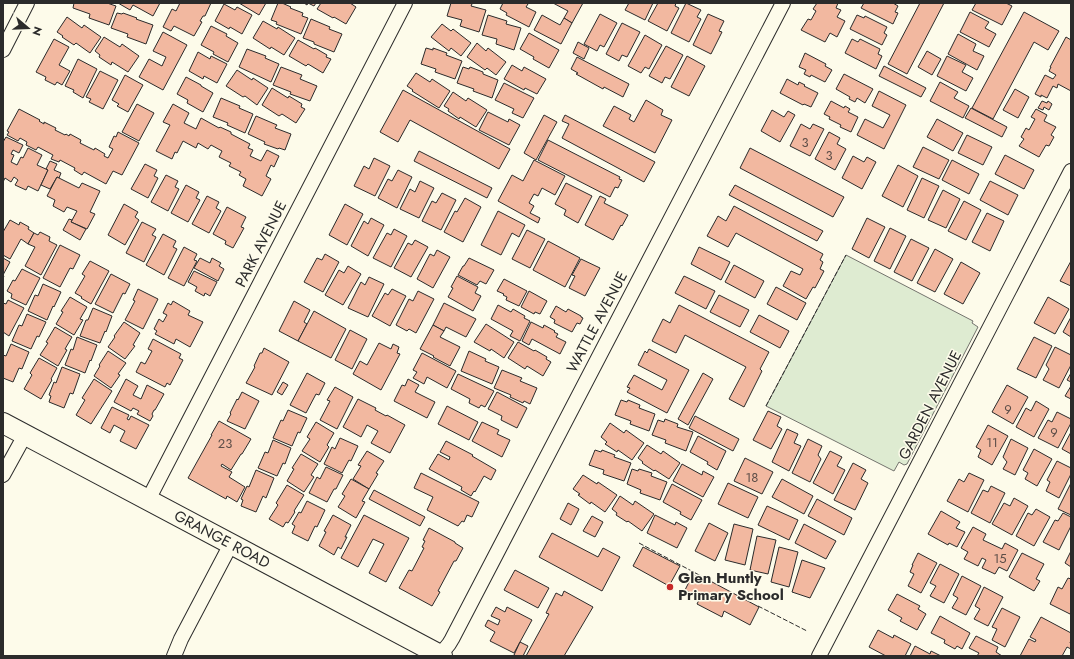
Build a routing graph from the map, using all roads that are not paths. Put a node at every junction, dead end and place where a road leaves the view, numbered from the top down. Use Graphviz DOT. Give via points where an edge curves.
graph roads {
  1 [pos="27,3"];
  2 [pos="404,3"];
  3 [pos="783,3"];
  4 [pos="3,50"];
  5 [pos="1071,171"];
  6 [pos="3,423"];
  7 [pos="25,435"];
  8 [pos="3,475"];
  9 [pos="148,500"];
  10 [pos="231,544"];
  11 [pos="174,656"];
  12 [pos="440,656"];
  13 [pos="819,656"];
  1 -- 4 [label="street"];
  2 -- 9 [label="street, PARK AVENUE"];
  3 -- 12 [label="street, WATTLE AVENUE" via="452,639"];
  5 -- 13 [label="street, GARDEN AVENUE"];
  6 -- 7 [label="main road, GRANGE ROAD"];
  7 -- 8 [label="street"];
  7 -- 9 [label="main road, GRANGE ROAD"];
  9 -- 10 [label="main road, GRANGE ROAD"];
  10 -- 11 [label="street"];
  10 -- 12 [label="main road, GRANGE ROAD"];
}
